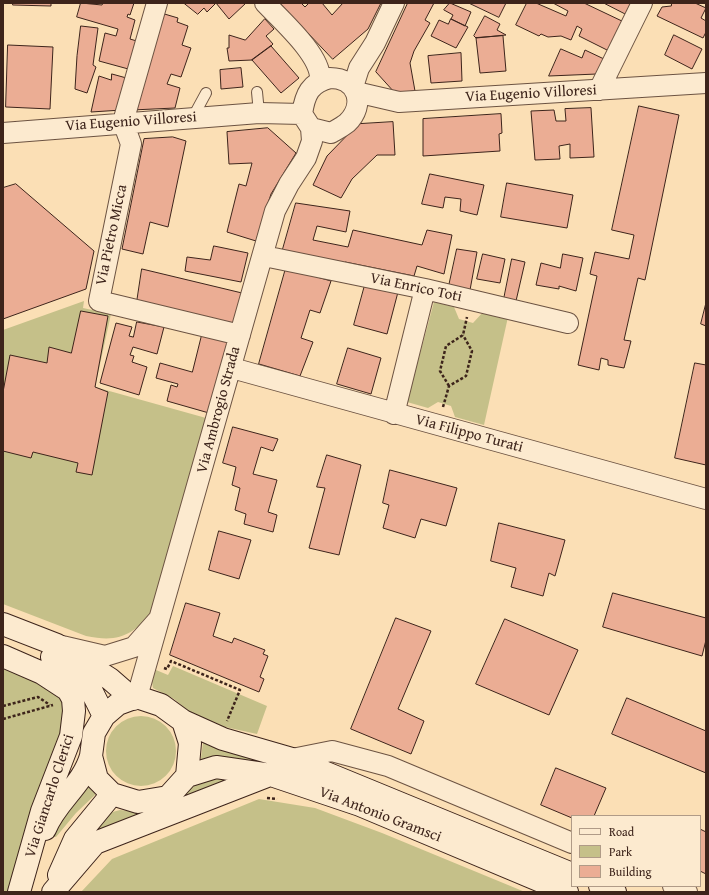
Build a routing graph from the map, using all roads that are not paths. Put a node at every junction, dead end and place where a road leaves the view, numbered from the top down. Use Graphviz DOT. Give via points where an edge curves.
graph roads {
  1 [pos="157,3"];
  2 [pos="265,3"];
  3 [pos="394,3"];
  4 [pos="642,3"];
  5 [pos="706,83"];
  6 [pos="313,87"];
  7 [pos="355,90"];
  8 [pos="599,90"];
  9 [pos="257,92"];
  10 [pos="206,93"];
  11 [pos="259,113"];
  12 [pos="192,117"];
  13 [pos="307,121"];
  14 [pos="123,122"];
  15 [pos="3,133"];
  16 [pos="264,256"];
  17 [pos="425,289"];
  18 [pos="568,323"];
  19 [pos="240,335"];
  20 [pos="232,368"];
  21 [pos="394,414"];
  22 [pos="706,499"];
  23 [pos="160,617"];
  24 [pos="3,625"];
  25 [pos="57,645"];
  26 [pos="3,656"];
  27 [pos="135,698"];
  28 [pos="104,716"];
  29 [pos="183,721"];
  30 [pos="91,756"];
  31 [pos="292,759"];
  32 [pos="271,775"];
  33 [pos="187,776"];
  34 [pos="112,794"];
  35 [pos="571,843"];
  36 [pos="571,874"];
  37 [pos="602,887"];
  38 [pos="675,887"];
  39 [pos="20,892"];
  40 [pos="52,892"];
  41 [pos="567,892"];
  42 [pos="614,892"];
  43 [pos="687,892"];
  1 -- 14 [label="street"];
  2 -- 6 [label="street" via="298,46 315,59 320,72"];
  3 -- 7 [label="street" via="375,43 359,68"];
  4 -- 8 [label="street"];
  5 -- 8 [label="street, Via Eugenio Villoresi"];
  6 -- 7 [label="street" via="341,78"];
  6 -- 11 [label="street, Via Eugenio Villoresi"];
  6 -- 13 [label="street"];
  7 -- 8 [label="street, Via Eugenio Villoresi" via="399,102"];
  7 -- 13 [label="street" via="356,108 348,122 331,133"];
  9 -- 11 [label="lane"];
  10 -- 12 [label="lane"];
  11 -- 12 [label="street, Via Eugenio Villoresi"];
  11 -- 13 [label="street, Via Eugenio Villoresi"];
  12 -- 14 [label="street, Via Eugenio Villoresi"];
  13 -- 16 [label="street, Via Ambrogio Strada" via="312,141 306,158 275,211"];
  14 -- 15 [label="street, Via Eugenio Villoresi"];
  14 -- 19 [label="street, Via Pietro Micca" via="131,144 99,301"];
  16 -- 17 [label="street, Via Enrico Toti"];
  16 -- 19 [label="street, Via Ambrogio Strada"];
  17 -- 18 [label="street, Via Enrico Toti"];
  17 -- 21 [label="street"];
  19 -- 20 [label="street, Via Ambrogio Strada"];
  20 -- 21 [label="street, Via Filippo Turati"];
  20 -- 23 [label="street, Via Ambrogio Strada"];
  21 -- 22 [label="street, Via Filippo Turati"];
  23 -- 25 [label="street" via="134,646 105,656"];
  23 -- 27 [label="street, Via Ambrogio Strada"];
  24 -- 25 [label="street"];
  24 -- 28 [label="street" via="57,660 88,684"];
  25 -- 27 [label="street"];
  26 -- 39 [label="street, Via Giancarlo Clerici" via="42,673 68,690 73,699 74,711 71,736 42,811"];
  27 -- 28 [label="street" via="118,704"];
  27 -- 29 [label="street" via="161,705"];
  28 -- 30 [label="street" via="94,733"];
  29 -- 31 [label="street, Via Antonio Gramsci" via="218,737"];
  29 -- 33 [label="street" via="190,743"];
  30 -- 34 [label="street" via="97,779"];
  30 -- 39 [label="street, Via Giancarlo Clerici" via="80,780 46,825"];
  31 -- 35 [label="street, Via Antonio Gramsci" via="332,751 388,766"];
  31 -- 36 [label="street, Via Antonio Gramsci"];
  32 -- 33 [label="street, Via Antonio Gramsci" via="216,767"];
  32 -- 40 [label="street" via="95,843"];
  32 -- 41 [label="street, Via Antonio Gramsci" via="360,805"];
  33 -- 34 [label="street" via="168,797 138,802"];
  34 -- 40 [label="street" via="75,839"];
  37 -- 42 [label="street"];
  38 -- 43 [label="street"];
}
